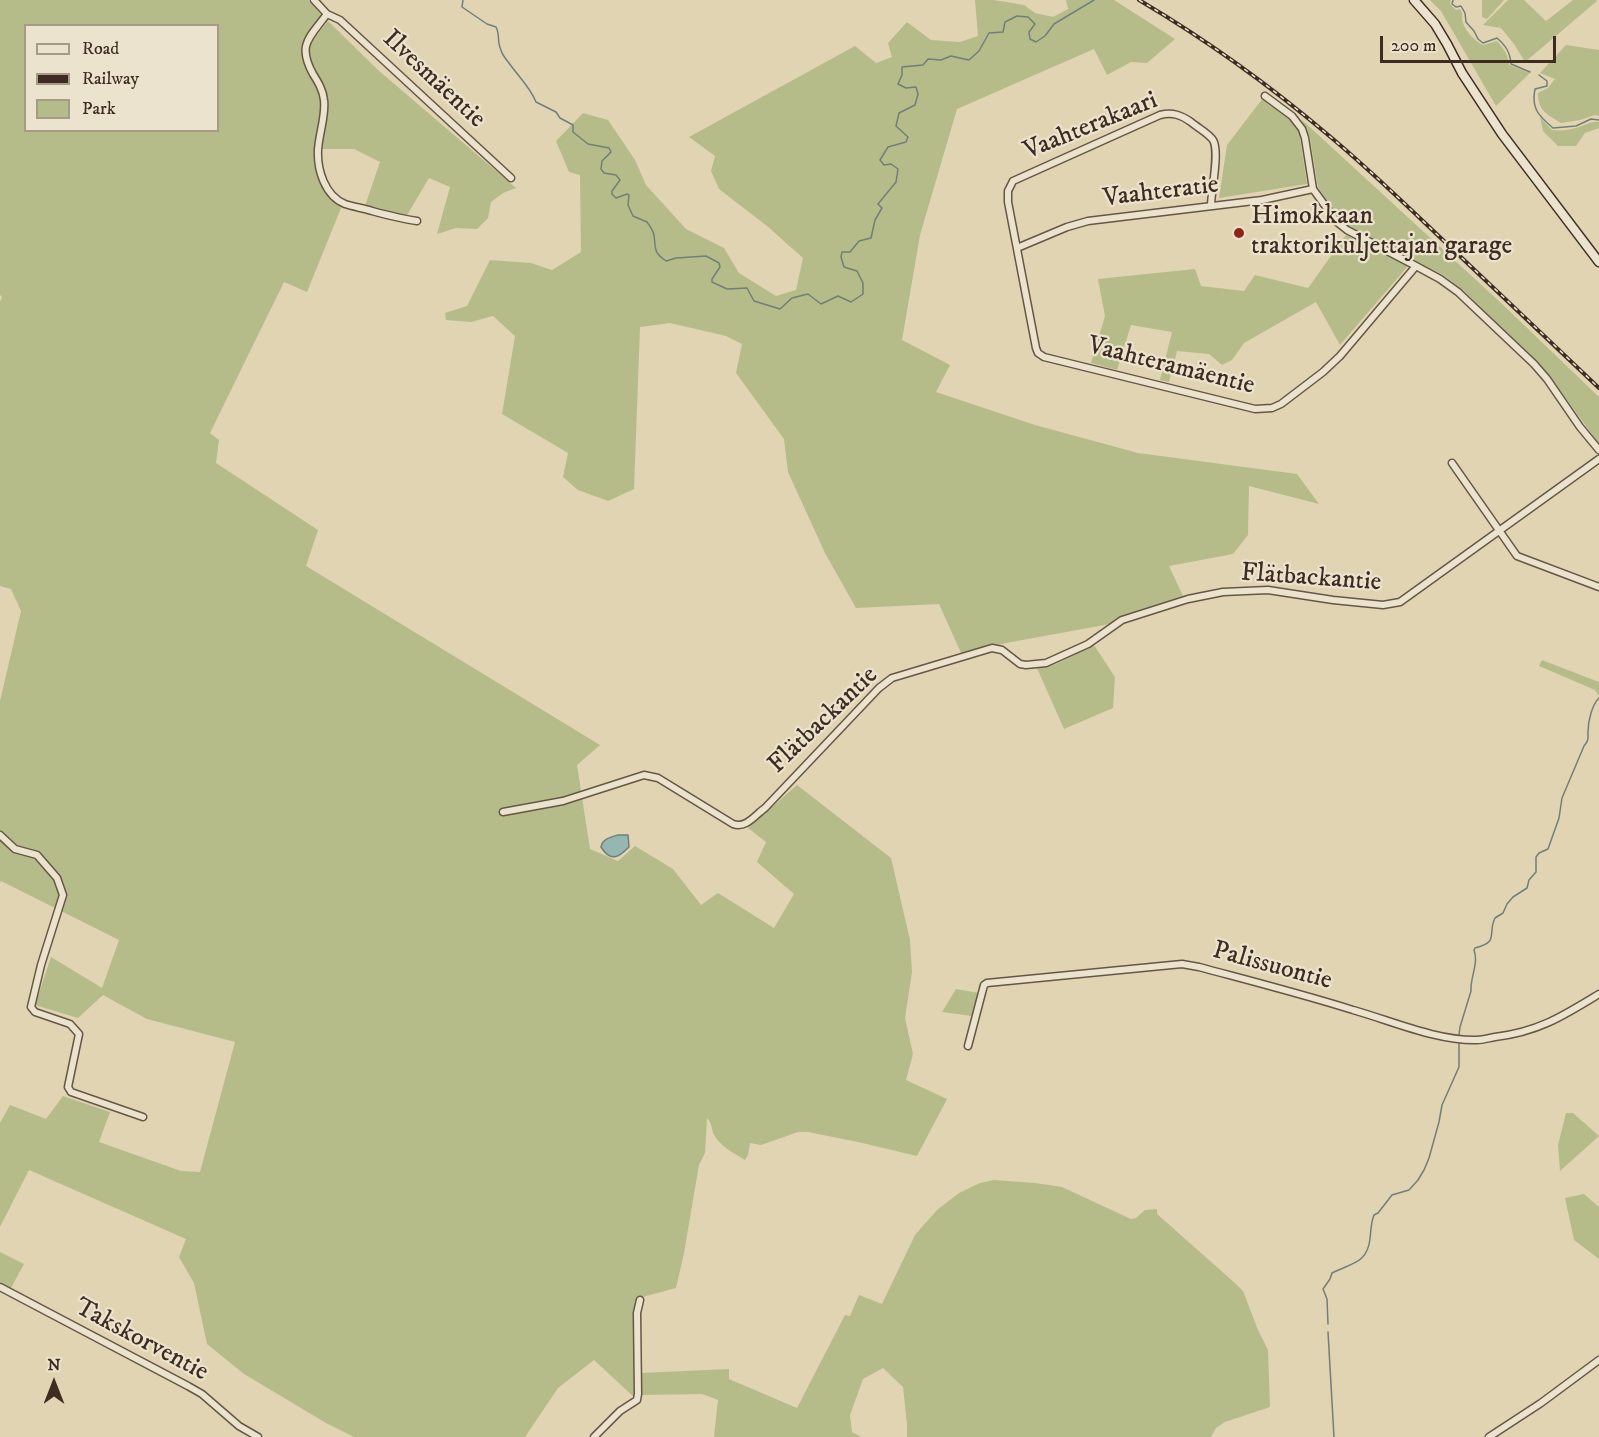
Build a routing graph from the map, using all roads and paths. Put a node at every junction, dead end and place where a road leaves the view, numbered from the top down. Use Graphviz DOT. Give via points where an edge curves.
graph roads {
  1 [pos="314,0"];
  2 [pos="1414,0"];
  3 [pos="327,14"];
  4 [pos="1265,96"];
  5 [pos="511,178"];
  6 [pos="1313,189"];
  7 [pos="1211,206"];
  8 [pos="417,221"];
  9 [pos="1017,248"];
  10 [pos="1599,262"];
  11 [pos="1416,266"];
  12 [pos="1038,353"];
  13 [pos="1599,450"];
  14 [pos="1599,459"];
  15 [pos="1452,463"];
  16 [pos="1499,531"];
  17 [pos="1599,587"];
  18 [pos="504,812"];
  19 [pos="0,835"];
  20 [pos="1599,994"];
  21 [pos="968,1046"];
  22 [pos="143,1117"];
  23 [pos="0,1287"];
  24 [pos="640,1300"];
  25 [pos="1599,1360"];
  26 [pos="258,1437"];
  27 [pos="594,1437"];
  28 [pos="1489,1437"];
  1 -- 3 [label="street, Ilvesmäentie"];
  2 -- 10 [label="street" via="1435,24 1502,134"];
  3 -- 5 [label="street, Ilvesmäentie" via="340,20"];
  3 -- 8 [label="street" via="304,51 324,98 318,148 323,179 343,203"];
  4 -- 6 [label="street" via="1292,116 1302,129"];
  6 -- 7 [label="street, Vaahteratie"];
  6 -- 11 [label="street" via="1347,230"];
  7 -- 9 [label="street, Vaahteratie" via="1078,224"];
  7 -- 9 [label="street, Vaahterakaari" via="1214,142 1186,119 1166,113 1013,181 1008,202"];
  9 -- 12 [label="street, Vaahterakaari"];
  11 -- 12 [label="street, Vaahteramäentie" via="1340,356 1272,408 1255,409"];
  11 -- 13 [label="street" via="1458,292 1534,364"];
  14 -- 16 [label="street, Flätbackantie"];
  15 -- 16 [label="street"];
  16 -- 17 [label="street" via="1517,556"];
  16 -- 18 [label="street, Flätbackantie" via="1406,599 1392,604 1268,590 1223,592 1130,616 1088,644 1046,663 1020,664 1002,650 992,648 892,678 765,808 741,826 658,778 644,775 563,801"];
  19 -- 22 [label="street" via="15,849 37,855 57,878 63,895 31,1007 70,1024 79,1034 68,1086 71,1092"];
  20 -- 21 [label="street, Palissuontie" via="1538,1028 1507,1036 1461,1039 1437,1036 1306,995 1182,964 987,983"];
  23 -- 26 [label="street, Takskorventie" via="202,1394"];
  24 -- 27 [label="street" via="636,1400"];
  25 -- 28 [label="street"];
}
